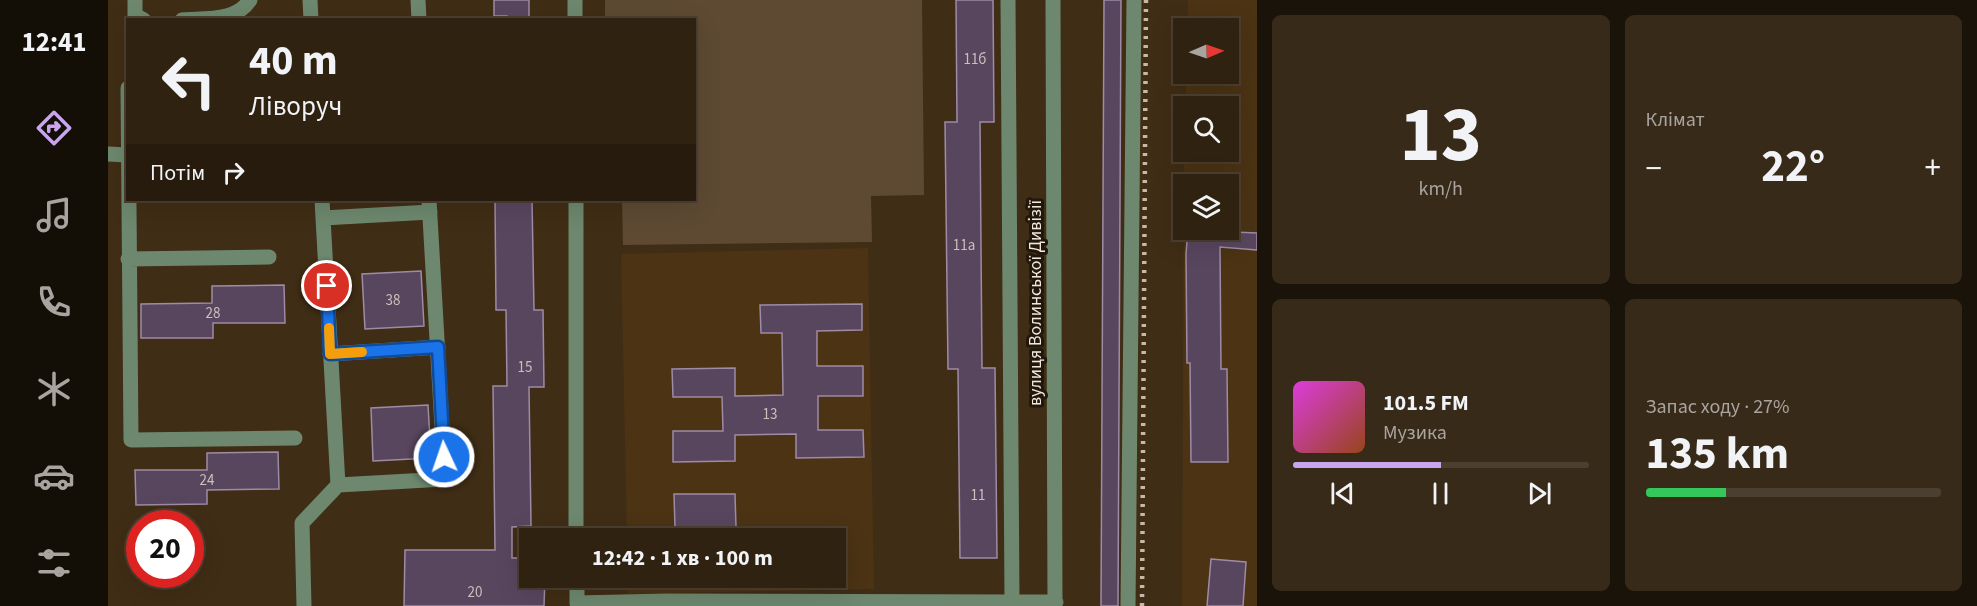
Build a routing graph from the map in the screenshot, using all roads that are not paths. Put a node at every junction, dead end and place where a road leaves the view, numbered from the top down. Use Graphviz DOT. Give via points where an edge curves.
graph roads {
  1 [pos="135,0"];
  2 [pos="250,0"];
  3 [pos="310,0"];
  4 [pos="418,0"];
  5 [pos="575,0"];
  6 [pos="1008,0"];
  7 [pos="1053,0"];
  8 [pos="1134,0"];
  9 [pos="140,18"];
  10 [pos="226,18"];
  11 [pos="311,18"];
  12 [pos="419,18"];
  13 [pos="575,18"];
  14 [pos="108,154"];
  15 [pos="126,155"];
  16 [pos="127,201"];
  17 [pos="322,201"];
  18 [pos="576,201"];
  19 [pos="430,206"];
  20 [pos="323,219"];
  21 [pos="269,257"];
  22 [pos="128,259"];
  23 [pos="438,347"];
  24 [pos="330,354"];
  25 [pos="296,438"];
  26 [pos="338,485"];
  27 [pos="576,528"];
  28 [pos="577,588"];
  29 [pos="1012,603"];
  30 [pos="1056,604"];
  31 [pos="577,605"];
  32 [pos="304,606"];
  33 [pos="1128,606"];
  1 -- 9 [label="street" via="135,15"];
  2 -- 10 [label="street"];
  3 -- 11 [label="street"];
  4 -- 12 [label="street"];
  5 -- 13 [label="street"];
  6 -- 29 [label="street"];
  7 -- 30 [label="street, вулиця Волинської Дивізії"];
  8 -- 33 [label="street"];
  14 -- 15 [label="street"];
  16 -- 22 [label="street"];
  17 -- 20 [label="street"];
  18 -- 27 [label="street"];
  19 -- 20 [label="street"];
  19 -- 23 [label="street"];
  20 -- 24 [label="street"];
  21 -- 22 [label="street"];
  22 -- 25 [label="street" via="131,440"];
  23 -- 24 [label="street"];
  23 -- 26 [label="street" via="445,479"];
  24 -- 26 [label="street"];
  26 -- 32 [label="street" via="303,523"];
  28 -- 31 [label="street"];
  29 -- 30 [label="street"];
  29 -- 31 [label="street" via="666,601"];
}
